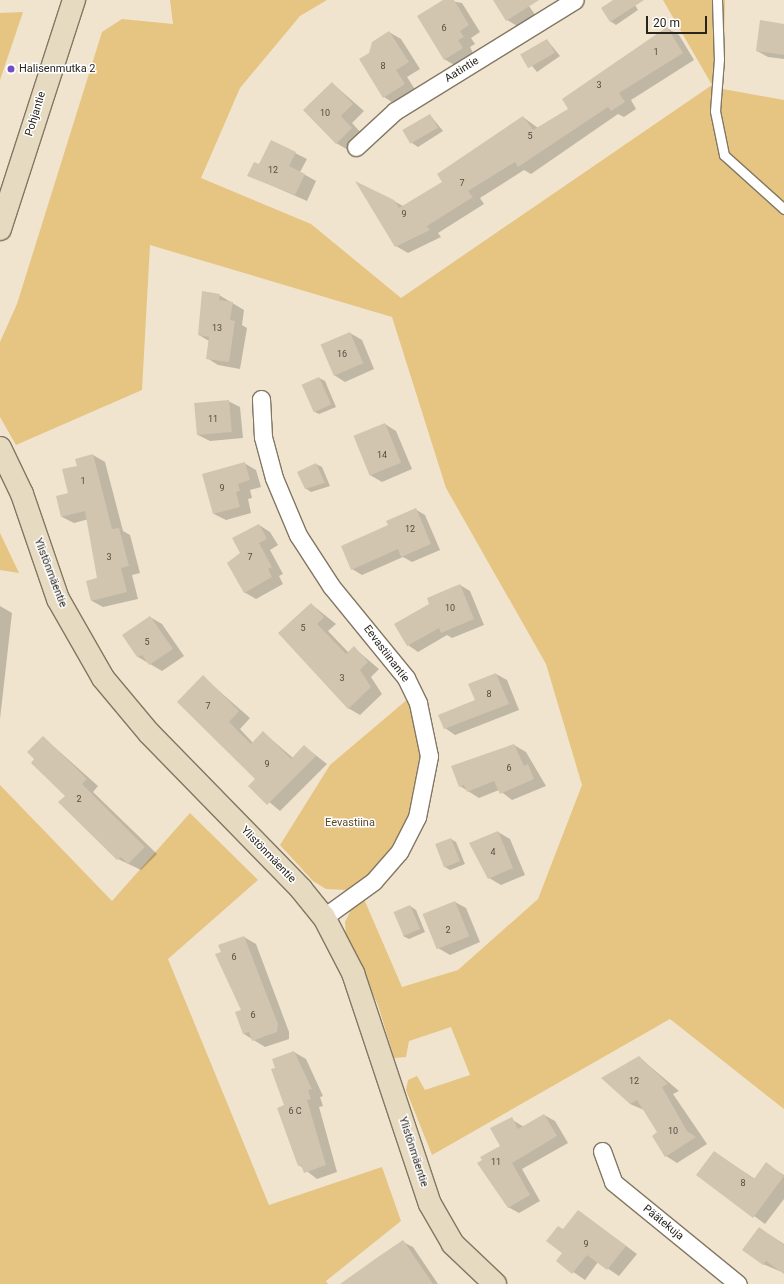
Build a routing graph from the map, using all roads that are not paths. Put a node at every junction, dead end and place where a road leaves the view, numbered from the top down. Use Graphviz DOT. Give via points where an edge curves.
graph roads {
  1 [pos="74,0"];
  2 [pos="574,0"];
  3 [pos="717,0"];
  4 [pos="356,147"];
  5 [pos="784,209"];
  6 [pos="0,229"];
  7 [pos="261,399"];
  8 [pos="0,448"];
  9 [pos="324,917"];
  10 [pos="602,1151"];
  11 [pos="495,1284"];
  12 [pos="738,1284"];
  1 -- 6 [label="street, Pohjantie"];
  2 -- 4 [label="street, Aatintie" via="395,111"];
  3 -- 5 [label="lane" via="719,59 715,111 724,155"];
  7 -- 9 [label="street, Eevastiinantie" via="263,437 272,472 298,535 331,586 406,678 418,702 429,756 417,817 399,852 374,881"];
  8 -- 9 [label="street, Ylistönmäentie" via="22,494 58,599 103,678 149,733 301,889"];
  9 -- 11 [label="street, Ylistönmäentie" via="353,973 430,1204 453,1244"];
  10 -- 12 [label="street, Päätekuja" via="613,1182"];
}
